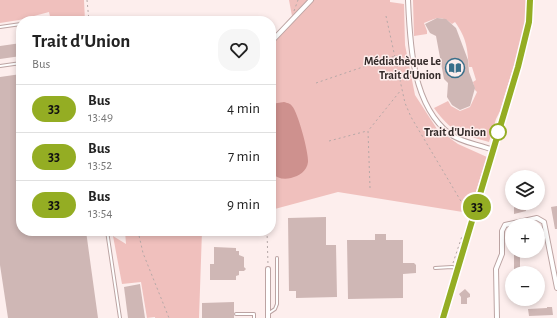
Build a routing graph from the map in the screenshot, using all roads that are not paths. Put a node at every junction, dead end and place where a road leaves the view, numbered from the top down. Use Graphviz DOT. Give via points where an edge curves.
graph roads {
  1 [pos="311,0"];
  2 [pos="408,0"];
  3 [pos="530,0"];
  4 [pos="16,25"];
  5 [pos="0,27"];
  6 [pos="276,37"];
  7 [pos="16,64"];
  8 [pos="0,66"];
  9 [pos="493,150"];
  10 [pos="108,236"];
  11 [pos="277,258"];
  12 [pos="435,268"];
  13 [pos="458,269"];
  14 [pos="268,270"];
  15 [pos="557,288"];
  16 [pos="236,314"];
  17 [pos="268,316"];
  18 [pos="120,318"];
  19 [pos="254,318"];
  20 [pos="443,318"];
  21 [pos="497,318"];
  1 -- 6 [label="street"];
  2 -- 9 [label="street" via="411,54 416,76 428,106 441,126 451,135"];
  3 -- 9 [label="street" via="527,33"];
  4 -- 5 [label="lane"];
  7 -- 8 [label="lane"];
  9 -- 13 [label="street"];
  10 -- 18 [label="lane"];
  11 -- 17 [label="lane" via="277,304"];
  12 -- 13 [label="lane"];
  13 -- 20 [label="street"];
  14 -- 17 [label="street"];
  15 -- 21 [label="street" via="544,222 537,218 508,223 503,227 502,254 496,269"];
  16 -- 19 [label="lane" via="254,314"];
}
